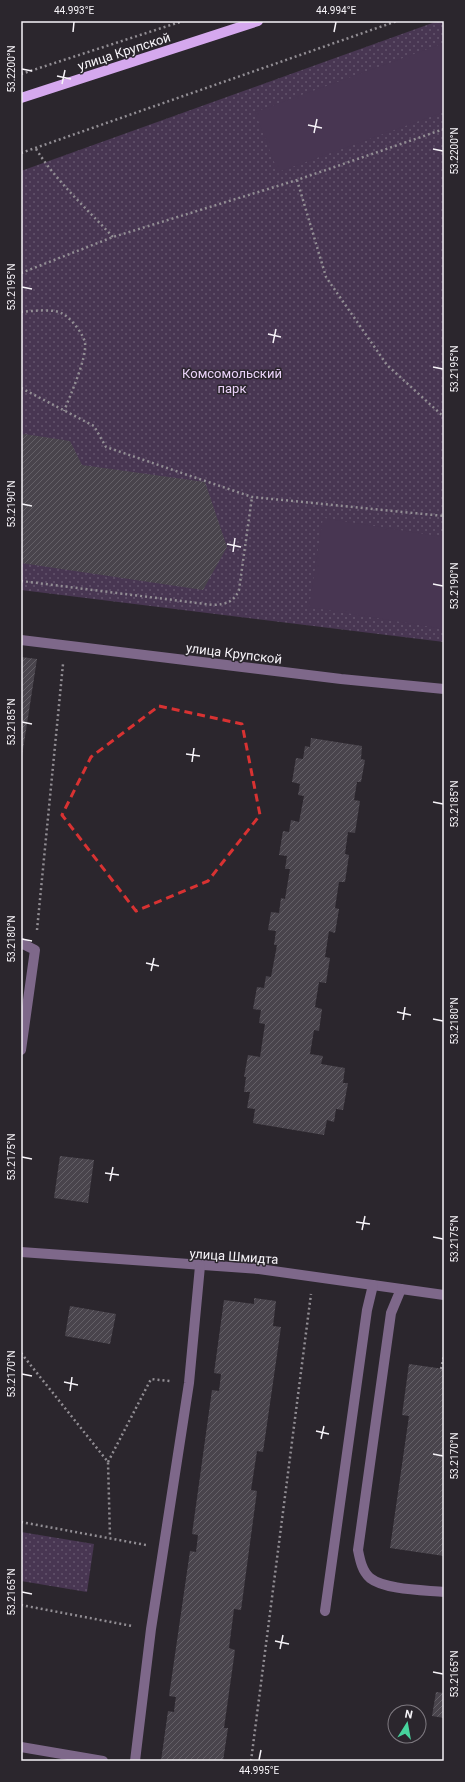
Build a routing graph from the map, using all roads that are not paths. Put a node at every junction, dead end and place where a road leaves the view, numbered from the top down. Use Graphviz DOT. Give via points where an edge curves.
graph roads {
  1 [pos="258,21"];
  2 [pos="21,98"];
  3 [pos="21,640"];
  4 [pos="444,689"];
  5 [pos="21,942"];
  6 [pos="21,1050"];
  7 [pos="21,1252"];
  8 [pos="200,1266"];
  9 [pos="373,1285"];
  10 [pos="401,1289"];
  11 [pos="444,1295"];
  12 [pos="444,1592"];
  13 [pos="326,1611"];
  14 [pos="21,1747"];
  15 [pos="103,1761"];
  16 [pos="135,1761"];
  1 -- 2 [label="main road, улица Крупской"];
  3 -- 4 [label="street, улица Крупской"];
  5 -- 6 [label="street" via="34,950"];
  7 -- 8 [label="street, улица Шмидта"];
  8 -- 9 [label="street, улица Шмидта" via="259,1269"];
  8 -- 16 [label="street" via="188,1383 162,1548"];
  9 -- 10 [label="street, улица Шмидта"];
  9 -- 13 [label="street" via="367,1310"];
  10 -- 11 [label="street, улица Шмидта"];
  10 -- 12 [label="street" via="392,1313 358,1550 361,1565 370,1578 381,1584"];
  14 -- 15 [label="street"];
}
